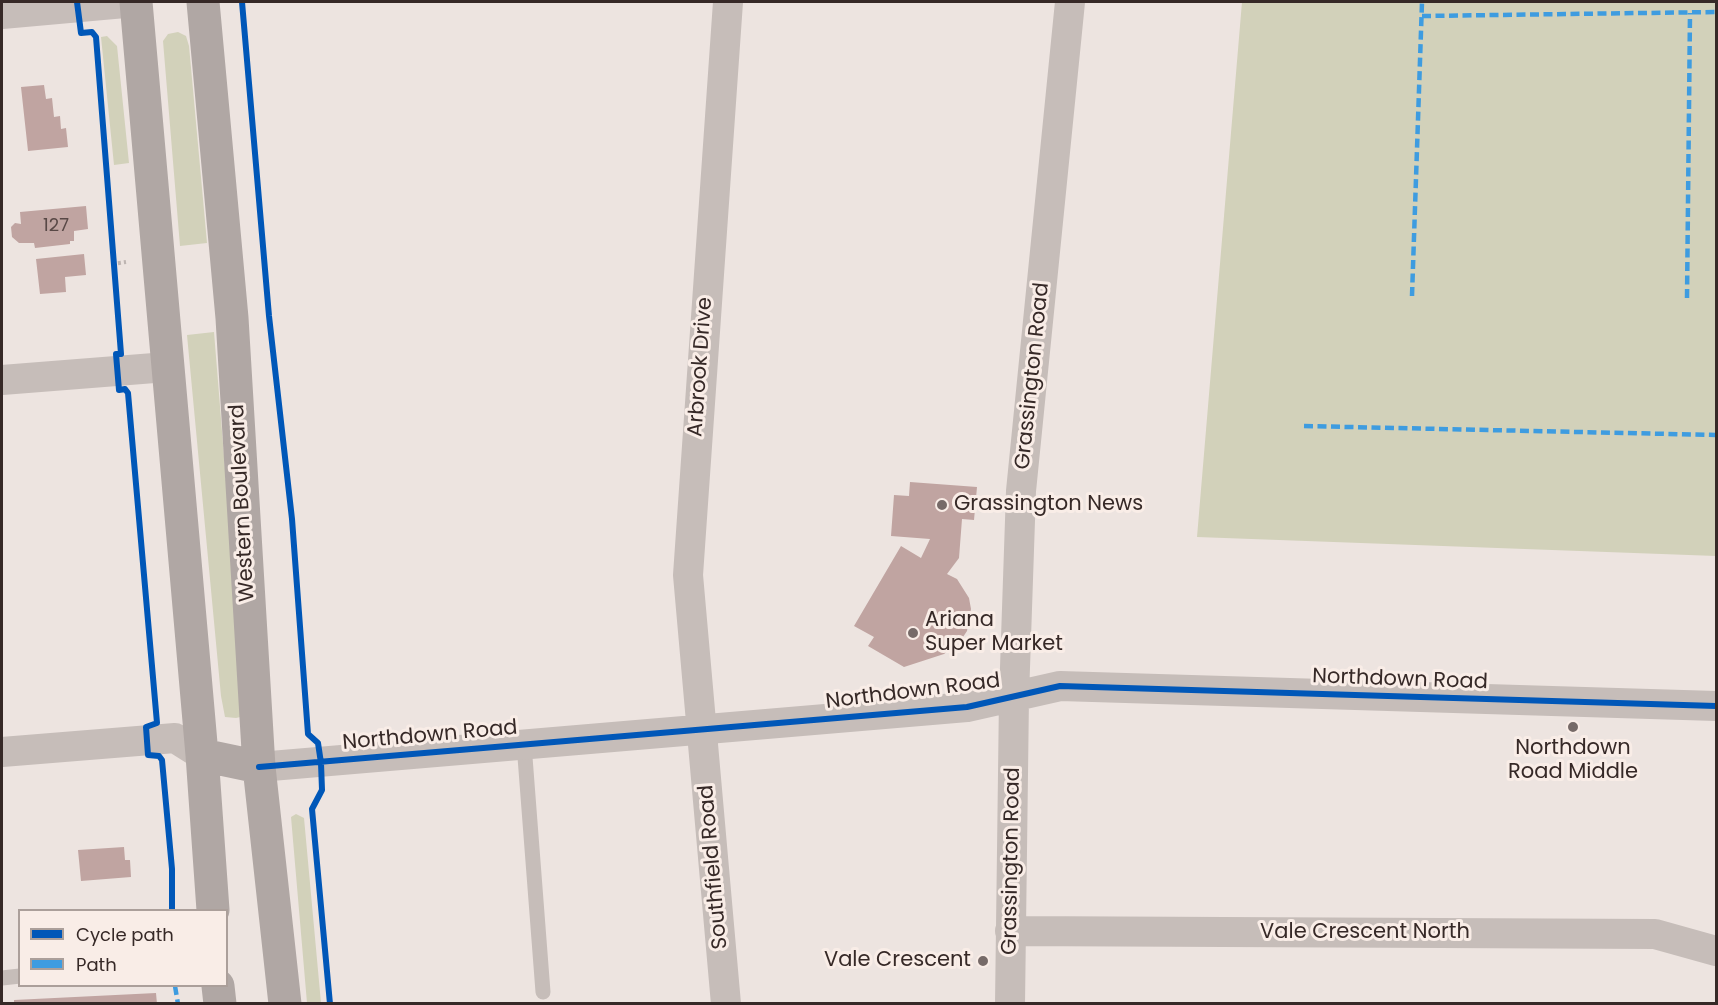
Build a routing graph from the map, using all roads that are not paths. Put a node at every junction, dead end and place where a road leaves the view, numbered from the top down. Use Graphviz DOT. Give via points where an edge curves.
graph roads {
  1 [pos="137,2"];
  2 [pos="203,2"];
  3 [pos="728,2"];
  4 [pos="1070,2"];
  5 [pos="2,14"];
  6 [pos="167,367"];
  7 [pos="2,380"];
  8 [pos="1014,697"];
  9 [pos="1716,706"];
  10 [pos="703,731"];
  11 [pos="524,744"];
  12 [pos="2,752"];
  13 [pos="202,755"];
  14 [pos="259,767"];
  15 [pos="213,909"];
  16 [pos="1010,932"];
  17 [pos="277,943"];
  18 [pos="1716,951"];
  19 [pos="18,976"];
  20 [pos="2,978"];
  21 [pos="218,987"];
  22 [pos="543,992"];
  23 [pos="220,1004"];
  24 [pos="274,1004"];
  25 [pos="285,1004"];
  26 [pos="726,1004"];
  27 [pos="1010,1004"];
  1 -- 5 [label="street"];
  1 -- 6 [label="highway"];
  2 -- 14 [label="highway, Western Boulevard" via="232,318"];
  3 -- 10 [label="street, Arbrook Drive" via="689,531 688,574"];
  4 -- 8 [label="street, Grassington Road" via="1021,491"];
  6 -- 7 [label="street"];
  6 -- 13 [label="highway"];
  8 -- 9 [label="street, Northdown Road" via="1060,686"];
  8 -- 10 [label="street, Northdown Road" via="968,706"];
  8 -- 16 [label="street, Grassington Road"];
  10 -- 11 [label="street, Northdown Road"];
  10 -- 26 [label="street, Southfield Road"];
  11 -- 14 [label="street, Northdown Road"];
  11 -- 22 [label="lane"];
  12 -- 13 [label="street" via="175,738"];
  13 -- 14 [label="highway"];
  13 -- 15 [label="highway"];
  14 -- 17 [label="highway, Western Boulevard"];
  16 -- 18 [label="street, Vale Crescent North" via="1655,934"];
  16 -- 27 [label="street, Grassington Road"];
  17 -- 24 [label="highway"];
  17 -- 25 [label="highway, Western Boulevard"];
  19 -- 20 [label="lane"];
  21 -- 23 [label="highway"];
}
